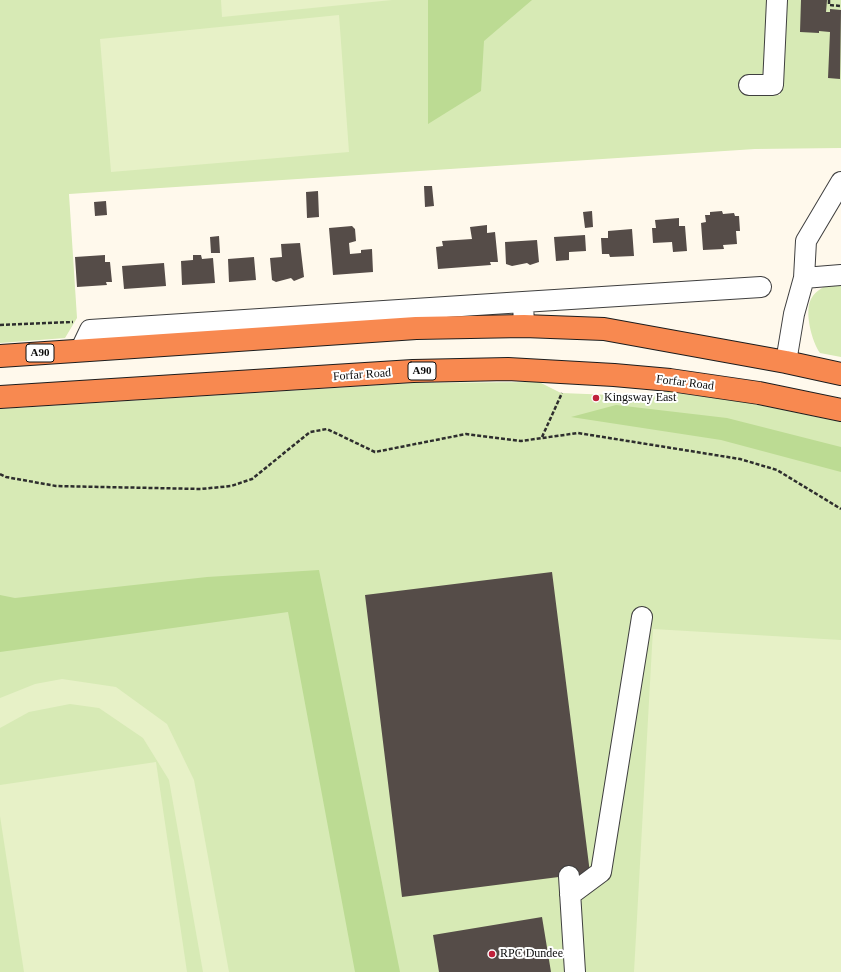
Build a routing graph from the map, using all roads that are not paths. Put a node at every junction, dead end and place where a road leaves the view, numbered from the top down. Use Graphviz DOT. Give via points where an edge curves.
graph roads {
  1 [pos="777,0"];
  2 [pos="750,85"];
  3 [pos="841,182"];
  4 [pos="841,275"];
  5 [pos="804,278"];
  6 [pos="762,287"];
  7 [pos="523,302"];
  8 [pos="524,326"];
  9 [pos="80,351"];
  10 [pos="0,356"];
  11 [pos="786,362"];
  12 [pos="841,374"];
  13 [pos="0,397"];
  14 [pos="841,410"];
  15 [pos="642,617"];
  16 [pos="569,876"];
  17 [pos="570,895"];
  18 [pos="575,972"];
  1 -- 2 [label="street" via="773,85"];
  3 -- 5 [label="street" via="806,241"];
  4 -- 5 [label="street"];
  5 -- 11 [label="street" via="794,314"];
  6 -- 7 [label="street"];
  7 -- 8 [label="street"];
  7 -- 9 [label="street" via="90,330"];
  8 -- 9 [label="highway, A90" via="416,328"];
  8 -- 11 [label="highway, A90" via="604,329"];
  9 -- 10 [label="highway, A90"];
  11 -- 12 [label="highway, A90"];
  13 -- 14 [label="highway, Forfar Road / A90" via="413,371 508,369 670,380 759,393"];
  15 -- 17 [label="street" via="601,872"];
  16 -- 17 [label="street"];
  17 -- 18 [label="street"];
}
